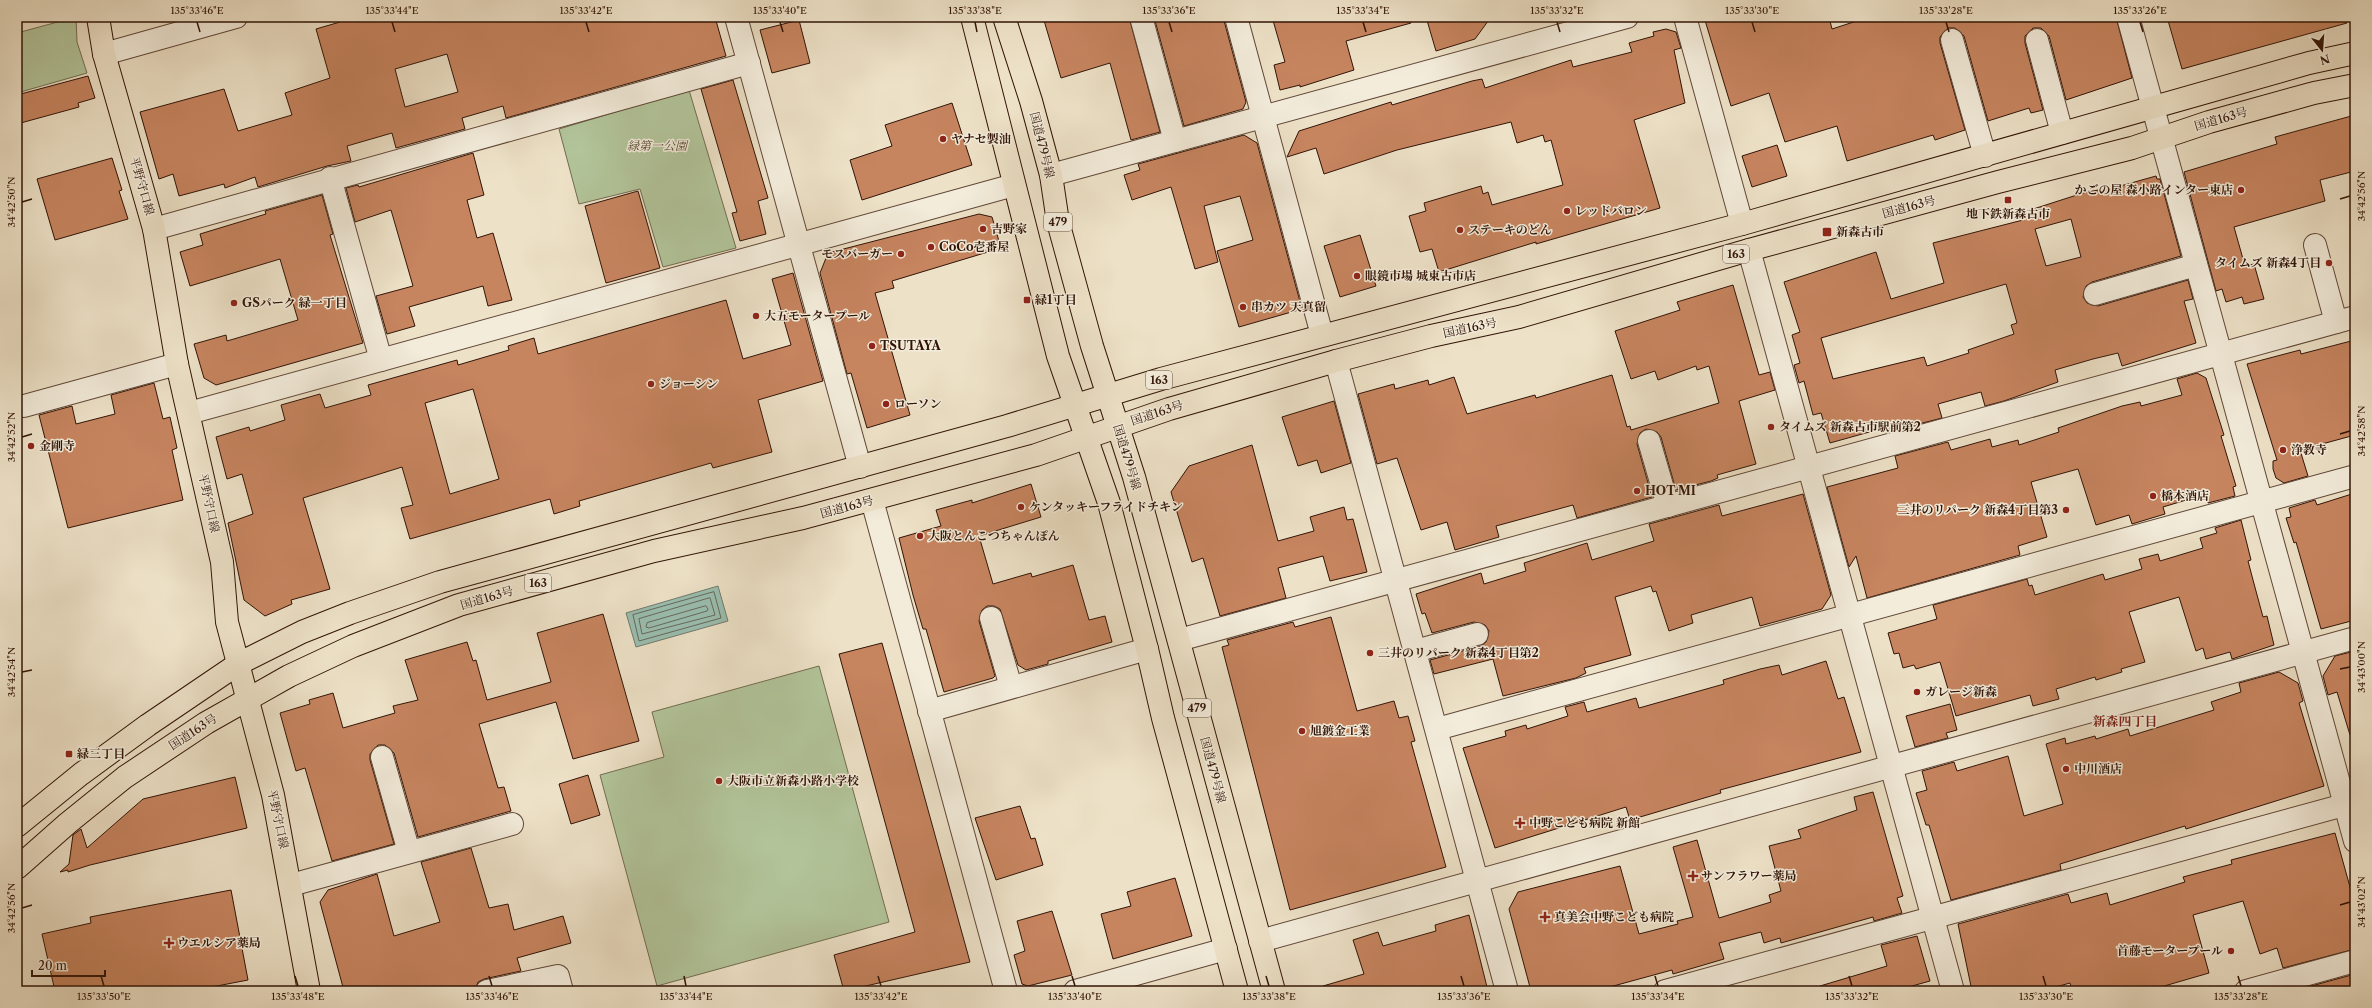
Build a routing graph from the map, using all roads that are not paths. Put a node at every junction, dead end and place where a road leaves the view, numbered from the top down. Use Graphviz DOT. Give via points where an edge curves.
graph roads {
  1 [pos="98,17"];
  2 [pos="236,17"];
  3 [pos="736,17"];
  4 [pos="972,17"];
  5 [pos="1004,17"];
  6 [pos="1141,17"];
  7 [pos="1236,17"];
  8 [pos="1627,17"];
  9 [pos="1685,17"];
  10 [pos="2128,17"];
  11 [pos="1952,40"];
  12 [pos="2037,40"];
  13 [pos="2355,53"];
  14 [pos="104,54"];
  15 [pos="749,63"];
  16 [pos="2355,85"];
  17 [pos="2152,107"];
  18 [pos="1263,117"];
  19 [pos="2062,133"];
  20 [pos="2162,139"];
  21 [pos="1175,141"];
  22 [pos="1985,156"];
  23 [pos="1051,175"];
  24 [pos="330,178"];
  25 [pos="1014,185"];
  26 [pos="1742,224"];
  27 [pos="154,229"];
  28 [pos="799,245"];
  29 [pos="2315,245"];
  30 [pos="1750,250"];
  31 [pos="2196,265"];
  32 [pos="2095,294"];
  33 [pos="2346,320"];
  34 [pos="1322,335"];
  35 [pos="2220,354"];
  36 [pos="381,360"];
  37 [pos="1336,361"];
  38 [pos="177,364"];
  39 [pos="1108,396"];
  40 [pos="24,406"];
  41 [pos="1075,406"];
  42 [pos="189,413"];
  43 [pos="1118,426"];
  44 [pos="1087,438"];
  45 [pos="1649,441"];
  46 [pos="860,467"];
  47 [pos="1809,468"];
  48 [pos="2355,476"];
  49 [pos="872,500"];
  50 [pos="2260,502"];
  51 [pos="1668,506"];
  52 [pos="1396,581"];
  53 [pos="1849,614"];
  54 [pos="991,618"];
  55 [pos="1477,634"];
  56 [pos="2355,638"];
  57 [pos="1179,640"];
  58 [pos="1147,648"];
  59 [pos="1415,651"];
  60 [pos="2302,653"];
  61 [pos="238,664"];
  62 [pos="1011,687"];
  63 [pos="247,699"];
  64 [pos="929,711"];
  65 [pos="1437,729"];
  66 [pos="382,757"];
  67 [pos="1892,766"];
  68 [pos="2350,803"];
  69 [pos="512,824"];
  70 [pos="17,826"];
  71 [pos="2355,841"];
  72 [pos="409,852"];
  73 [pos="17,868"];
  74 [pos="1477,881"];
  75 [pos="290,885"];
  76 [pos="1933,917"];
  77 [pos="1260,941"];
  78 [pos="1226,949"];
  79 [pos="2355,961"];
  80 [pos="309,991"];
  81 [pos="488,991"];
  82 [pos="562,991"];
  83 [pos="1006,991"];
  84 [pos="1075,991"];
  85 [pos="1238,991"];
  86 [pos="1274,991"];
  87 [pos="1508,991"];
  88 [pos="1665,991"];
  89 [pos="1953,991"];
  90 [pos="2246,991"];
  1 -- 14 [label="main road, 平野守口線"];
  2 -- 14 [label="street"];
  3 -- 15 [label="street"];
  4 -- 25 [label="main road, 479"];
  5 -- 23 [label="main road, 国道479号線 / 479"];
  6 -- 21 [label="street"];
  7 -- 18 [label="street"];
  8 -- 18 [label="street"];
  9 -- 26 [label="street"];
  10 -- 17 [label="street"];
  11 -- 22 [label="street"];
  12 -- 19 [label="street"];
  13 -- 17 [label="main road, 163" via="2309,63"];
  14 -- 27 [label="main road, 平野守口線"];
  15 -- 24 [label="street"];
  15 -- 28 [label="street"];
  16 -- 20 [label="main road, 国道163号 / 163" via="2314,93 2203,124"];
  17 -- 19 [label="main road, 163"];
  17 -- 20 [label="street"];
  18 -- 21 [label="street"];
  18 -- 34 [label="street"];
  19 -- 22 [label="main road, 163"];
  20 -- 30 [label="main road, 国道163号 / 163"];
  20 -- 31 [label="street"];
  21 -- 23 [label="street"];
  22 -- 26 [label="main road, 163"];
  23 -- 39 [label="main road, 国道479号線 / 479" via="1058,222"];
  24 -- 27 [label="street"];
  24 -- 36 [label="street"];
  25 -- 28 [label="street"];
  25 -- 41 [label="main road, 479" via="1058,356"];
  26 -- 34 [label="main road, 163"];
  27 -- 38 [label="main road, 平野守口線"];
  28 -- 36 [label="street"];
  28 -- 46 [label="street"];
  29 -- 33 [label="street"];
  30 -- 37 [label="main road, 国道163号 / 163" via="1519,317 1431,336"];
  30 -- 47 [label="street"];
  31 -- 32 [label="street"];
  31 -- 35 [label="street"];
  33 -- 35 [label="street"];
  34 -- 39 [label="main road, 163"];
  35 -- 47 [label="street"];
  35 -- 50 [label="street"];
  36 -- 42 [label="street"];
  37 -- 43 [label="main road, 国道163号 / 163" via="1169,408"];
  37 -- 52 [label="street"];
  38 -- 40 [label="street"];
  38 -- 42 [label="main road, 平野守口線"];
  39 -- 41 [label="main road, 163"];
  39 -- 43 [label="main road, 国道479号線 / 479"];
  41 -- 44 [label="main road, 479"];
  41 -- 46 [label="main road, 163"];
  42 -- 61 [label="main road, 平野守口線" via="222,562 227,622"];
  43 -- 44 [label="main road, 国道163号 / 163"];
  43 -- 57 [label="main road, 国道479号線 / 479"];
  44 -- 49 [label="main road, 国道163号 / 163" via="1036,455"];
  44 -- 58 [label="main road, 479" via="1105,491"];
  45 -- 51 [label="street"];
  46 -- 61 [label="main road, 163" via="440,582 302,632"];
  47 -- 51 [label="street"];
  47 -- 53 [label="street"];
  48 -- 50 [label="street"];
  49 -- 63 [label="main road, 国道163号 / 163" via="654,551 459,605 352,646"];
  49 -- 64 [label="street"];
  50 -- 53 [label="street"];
  50 -- 60 [label="street"];
  51 -- 52 [label="street"];
  52 -- 57 [label="street"];
  52 -- 59 [label="street"];
  53 -- 65 [label="street"];
  53 -- 67 [label="street"];
  54 -- 62 [label="street"];
  55 -- 59 [label="street"];
  56 -- 60 [label="street"];
  57 -- 77 [label="main road, 国道479号線 / 479"];
  58 -- 62 [label="street"];
  58 -- 78 [label="main road, 479" via="1163,718"];
  59 -- 65 [label="street"];
  60 -- 67 [label="street"];
  60 -- 68 [label="street"];
  61 -- 63 [label="main road, 平野守口線"];
  61 -- 70 [label="main road, 163" via="81,774"];
  62 -- 64 [label="street"];
  63 -- 73 [label="main road, 国道163号 / 163" via="206,723 126,777"];
  63 -- 75 [label="main road, 平野守口線" via="273,795"];
  64 -- 83 [label="street"];
  65 -- 74 [label="street"];
  66 -- 72 [label="street"];
  67 -- 74 [label="street"];
  67 -- 76 [label="street"];
  68 -- 71 [label="street"];
  68 -- 76 [label="street"];
  69 -- 72 [label="street"];
  72 -- 75 [label="street"];
  74 -- 77 [label="street"];
  74 -- 87 [label="street"];
  75 -- 80 [label="main road, 平野守口線"];
  76 -- 88 [label="street"];
  76 -- 89 [label="street"];
  77 -- 86 [label="main road, 国道479号線 / 479"];
  78 -- 84 [label="street"];
  78 -- 85 [label="main road, 479"];
  79 -- 90 [label="street"];
  81 -- 82 [label="street" via="558,976"];
}
